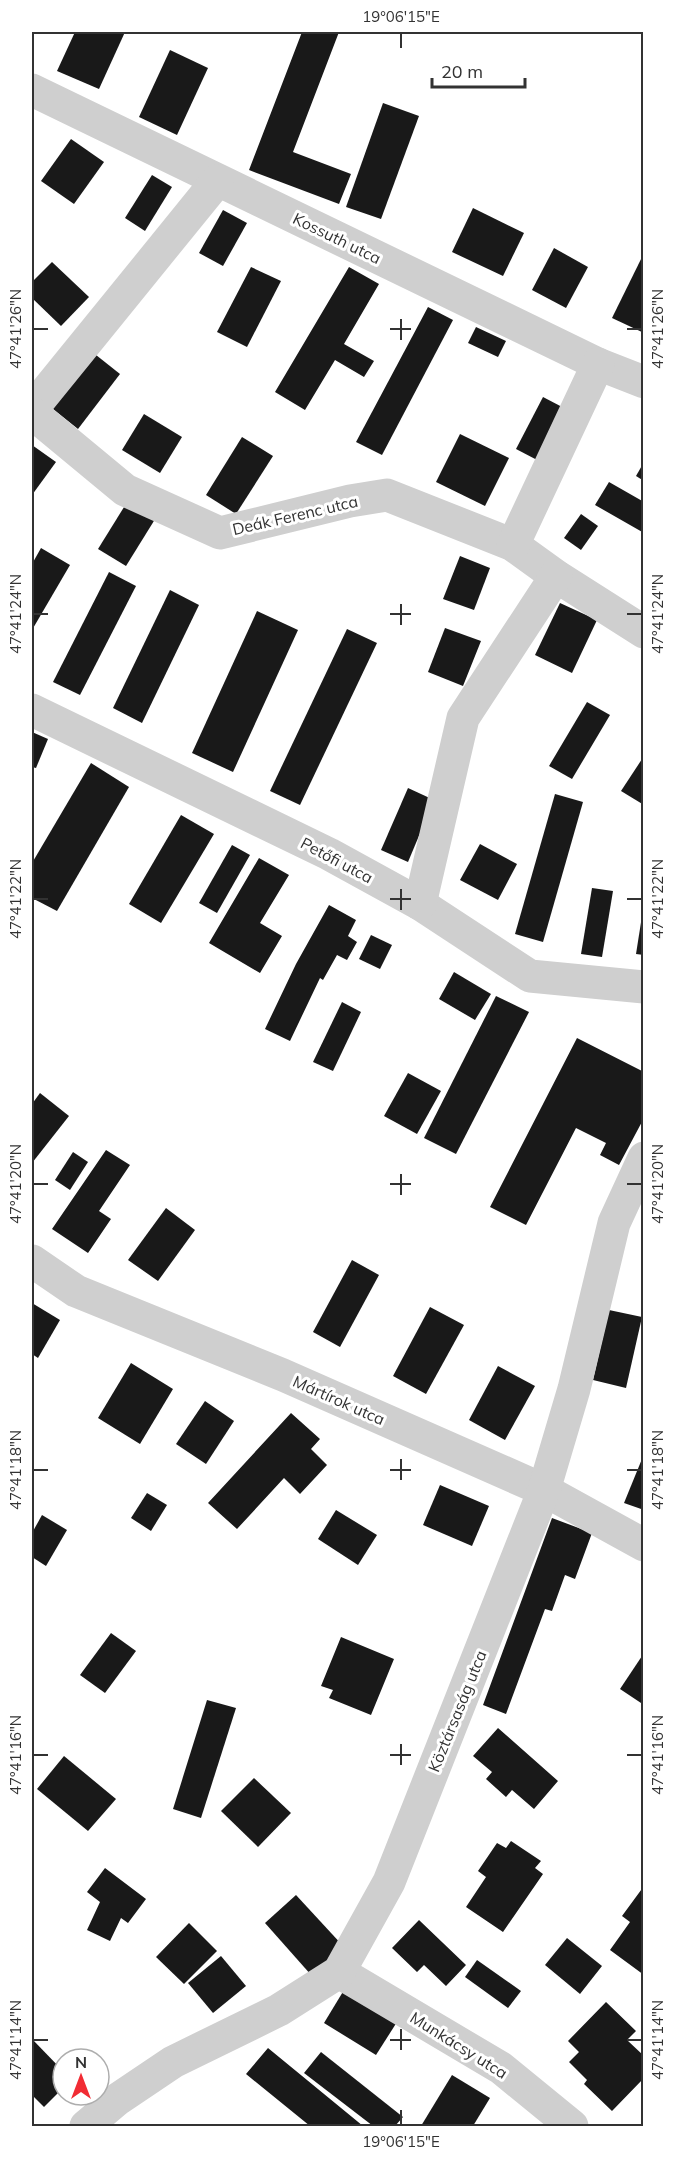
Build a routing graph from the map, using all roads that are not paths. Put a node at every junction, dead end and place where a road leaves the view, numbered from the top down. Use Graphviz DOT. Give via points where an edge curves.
graph roads {
  1 [pos="32,90"];
  2 [pos="217,181"];
  3 [pos="598,364"];
  4 [pos="644,382"];
  5 [pos="32,411"];
  6 [pos="513,545"];
  7 [pos="556,576"];
  8 [pos="644,632"];
  9 [pos="32,710"];
  10 [pos="420,904"];
  11 [pos="644,987"];
  12 [pos="644,1158"];
  13 [pos="32,1261"];
  14 [pos="544,1490"];
  15 [pos="644,1545"];
  16 [pos="339,1972"];
  17 [pos="86,2127"];
  18 [pos="572,2127"];
  1 -- 2 [label="street, Kossuth utca"];
  2 -- 3 [label="street, Kossuth utca"];
  2 -- 5 [label="street, Deák Ferenc utca"];
  3 -- 4 [label="street, Kossuth utca"];
  3 -- 6 [label="street"];
  5 -- 6 [label="street, Deák Ferenc utca" via="125,490 220,533 387,495"];
  6 -- 7 [label="street, Deák Ferenc utca"];
  7 -- 8 [label="street, Deák Ferenc utca"];
  7 -- 10 [label="street" via="463,718"];
  9 -- 10 [label="street, Petőfi utca" via="329,854"];
  10 -- 11 [label="street, Petőfi utca" via="530,976"];
  12 -- 14 [label="street, Köztársaság utca" via="614,1223 574,1389"];
  13 -- 14 [label="street, Mártírok utca" via="76,1291 283,1375"];
  14 -- 15 [label="street, Mártírok utca"];
  14 -- 16 [label="street, Köztársaság utca" via="389,1882"];
  16 -- 17 [label="street, Köztársaság utca" via="279,2010 174,2062 118,2099"];
  16 -- 18 [label="street, Munkácsy utca" via="501,2068"];
}
